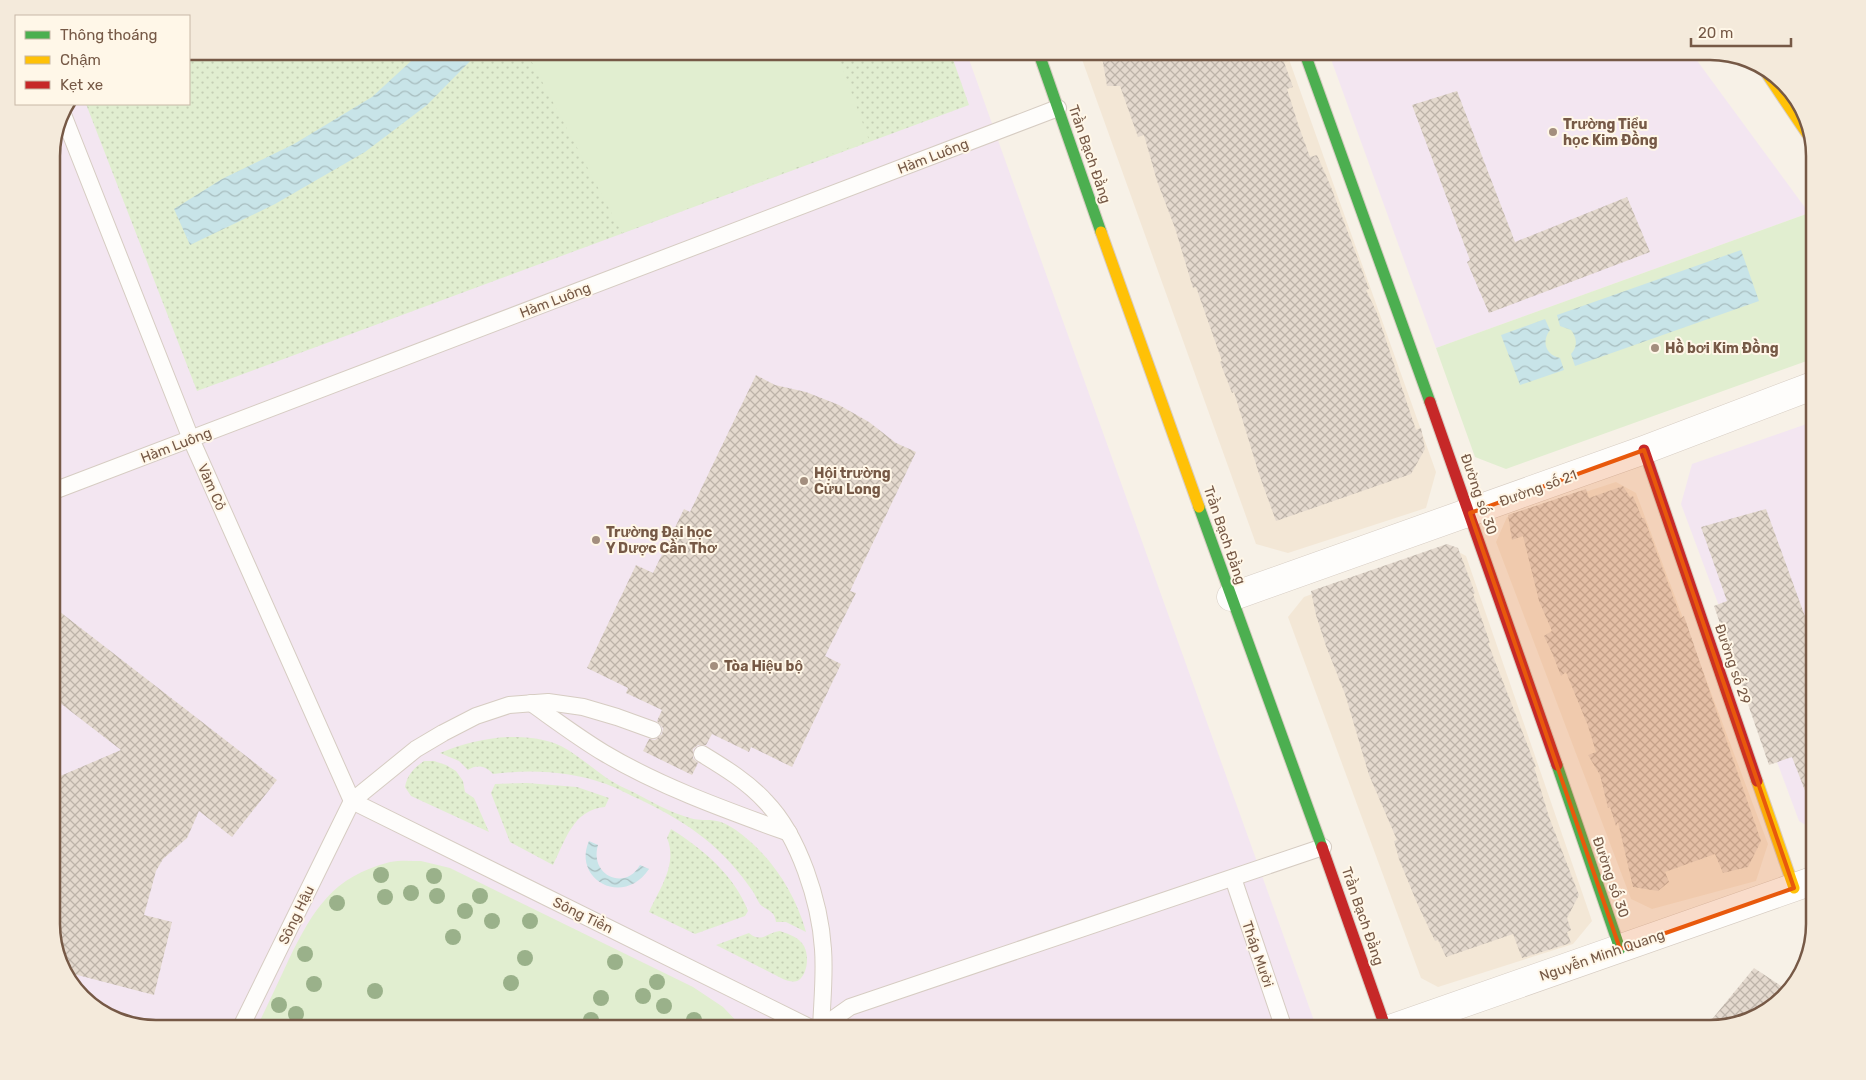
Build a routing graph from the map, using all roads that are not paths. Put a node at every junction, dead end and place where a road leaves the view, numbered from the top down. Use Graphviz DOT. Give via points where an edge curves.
graph roads {
  1 [pos="1041,60"];
  2 [pos="1307,60"];
  3 [pos="1775,86"];
  4 [pos="1058,108"];
  5 [pos="66,122"];
  6 [pos="1801,126"];
  7 [pos="1806,388"];
  8 [pos="191,439"];
  9 [pos="1644,450"];
  10 [pos="60,489"];
  11 [pos="1470,513"];
  12 [pos="1231,597"];
  13 [pos="531,703"];
  14 [pos="653,730"];
  15 [pos="702,754"];
  16 [pos="352,801"];
  17 [pos="789,833"];
  18 [pos="1323,847"];
  19 [pos="1233,878"];
  20 [pos="1805,884"];
  21 [pos="1620,949"];
  22 [pos="244,1020"];
  23 [pos="795,1020"];
  24 [pos="823,1020"];
  25 [pos="832,1020"];
  26 [pos="1281,1020"];
  27 [pos="1383,1020"];
  28 [pos="1416,1020"];
  1 -- 4 [label="street, Trần Bạch Đằng"];
  2 -- 11 [label="street, Đường số 30"];
  3 -- 6 [label="street"];
  4 -- 8 [label="lane, Hàm Luông"];
  4 -- 12 [label="street, Trần Bạch Đằng"];
  5 -- 8 [label="lane, Vàm Cỏ"];
  7 -- 9 [label="street, Đường số 21"];
  8 -- 10 [label="lane, Hàm Luông"];
  8 -- 16 [label="lane, Vàm Cỏ"];
  9 -- 11 [label="street, Đường số 21"];
  9 -- 20 [label="street, Đường số 29"];
  11 -- 12 [label="street, Đường số 21"];
  11 -- 21 [label="street, Đường số 30"];
  12 -- 18 [label="street, Trần Bạch Đằng"];
  13 -- 14 [label="lane" via="583,707"];
  13 -- 16 [label="lane" via="509,705 443,732 416,749"];
  13 -- 17 [label="lane" via="604,753 655,780"];
  15 -- 17 [label="lane" via="739,777 767,802"];
  16 -- 22 [label="lane, Sông Hậu"];
  16 -- 23 [label="lane, Sông Tiền"];
  17 -- 24 [label="lane" via="805,868 816,904 823,949"];
  18 -- 19 [label="lane"];
  18 -- 27 [label="street, Trần Bạch Đằng"];
  19 -- 25 [label="lane" via="850,1007"];
  19 -- 26 [label="lane, Tháp Mười"];
  20 -- 21 [label="street, Nguyễn Minh Quang"];
  21 -- 28 [label="street, Nguyễn Minh Quang"];
}
